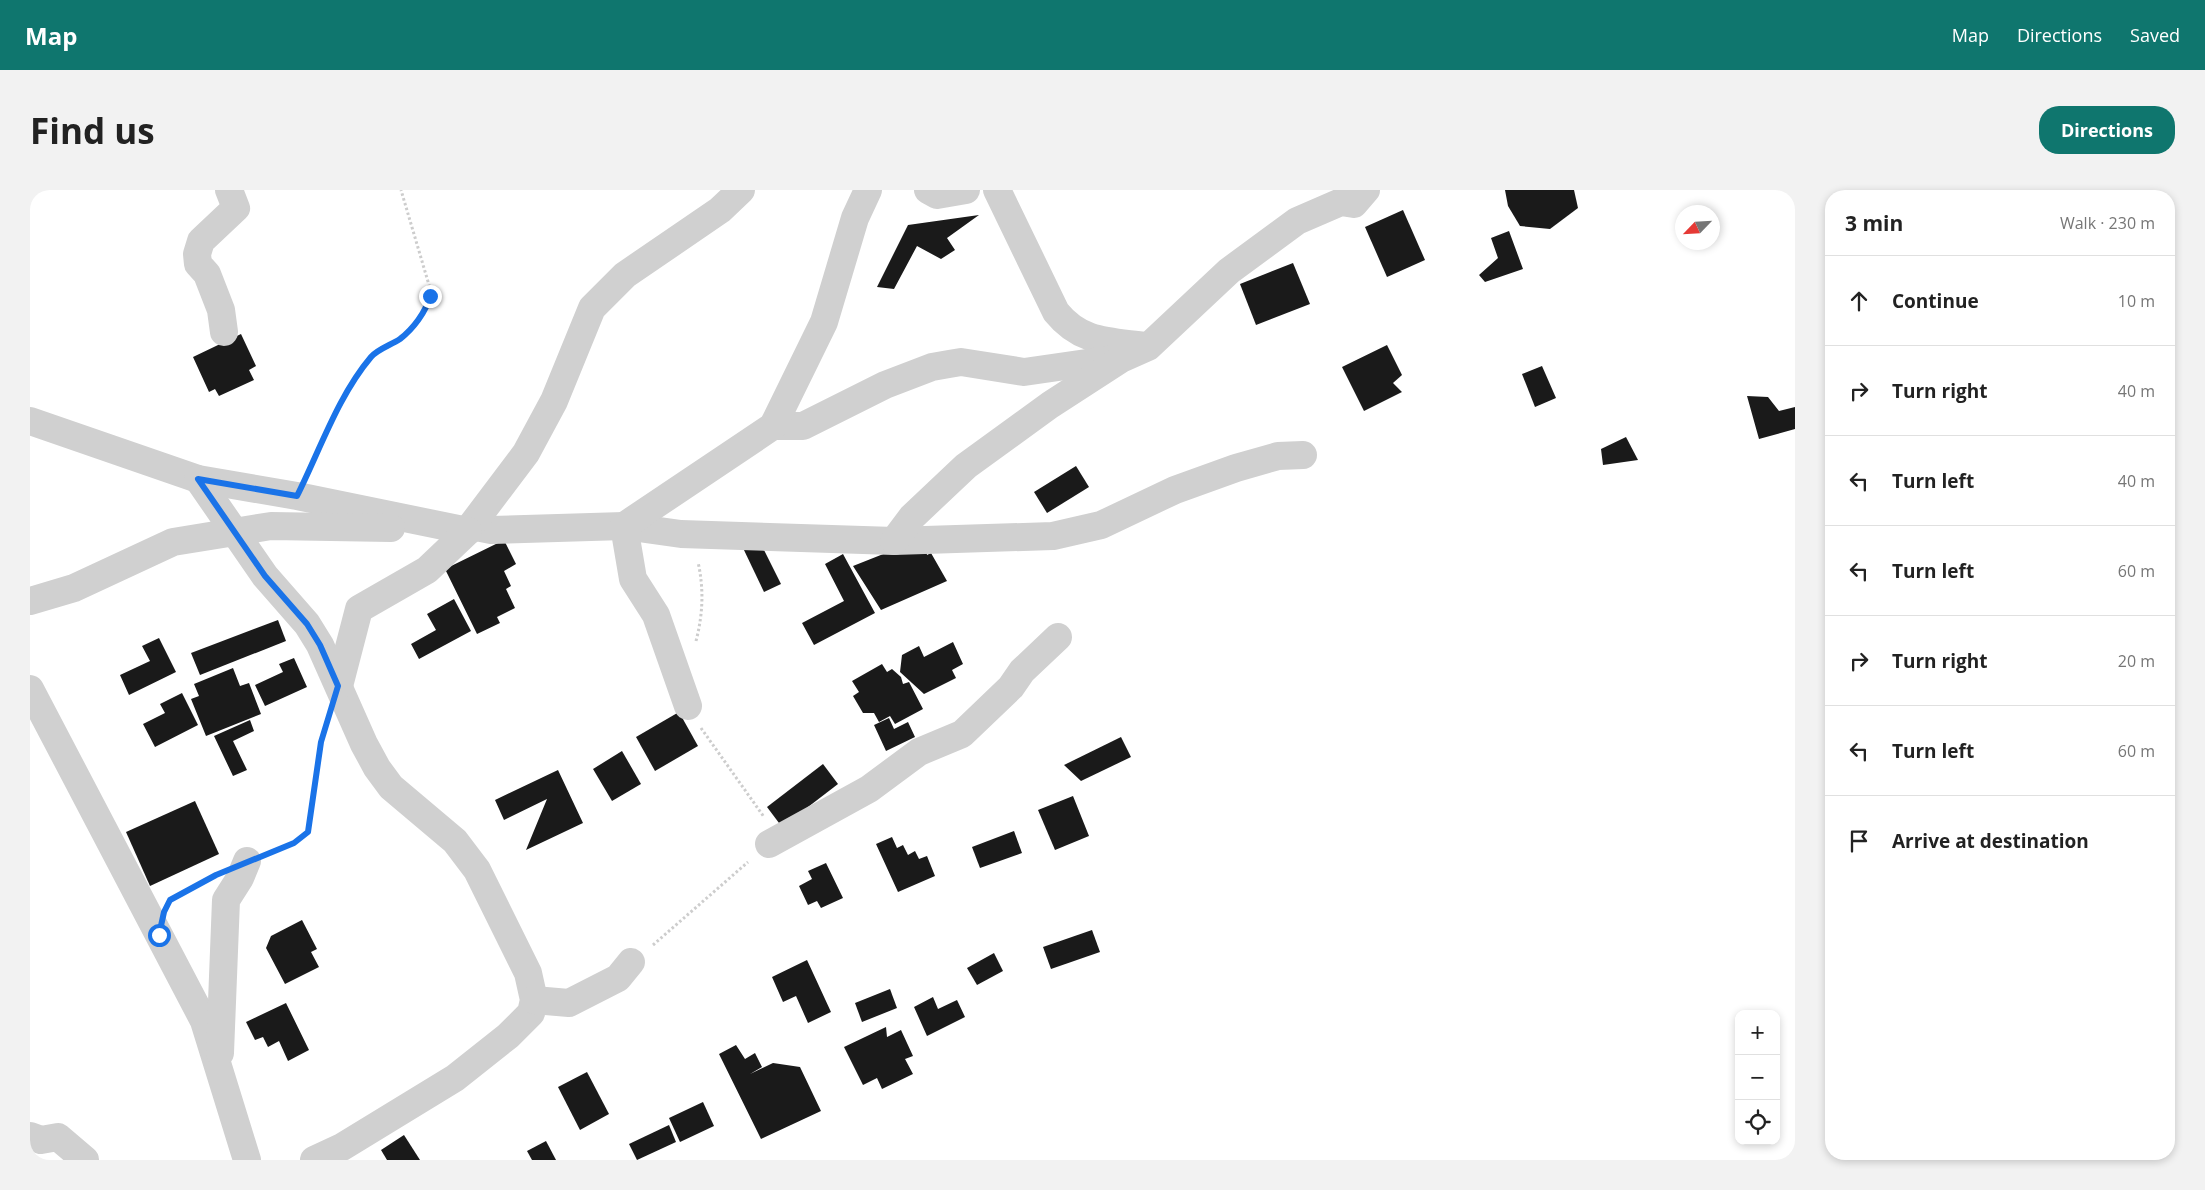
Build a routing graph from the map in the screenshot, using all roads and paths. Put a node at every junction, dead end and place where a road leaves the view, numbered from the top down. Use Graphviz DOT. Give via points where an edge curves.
graph roads {
  1 [pos="228,190"];
  2 [pos="401,190"];
  3 [pos="741,190"];
  4 [pos="868,190"];
  5 [pos="928,190"];
  6 [pos="966,190"];
  7 [pos="997,190"];
  8 [pos="1366,190"];
  9 [pos="224,332"];
  10 [pos="1148,346"];
  11 [pos="1121,359"];
  12 [pos="30,421"];
  13 [pos="773,426"];
  14 [pos="1303,454"];
  15 [pos="198,479"];
  16 [pos="297,496"];
  17 [pos="624,526"];
  18 [pos="469,528"];
  19 [pos="235,532"];
  20 [pos="691,534"];
  21 [pos="894,540"];
  22 [pos="30,602"];
  23 [pos="1058,637"];
  24 [pos="695,643"];
  25 [pos="338,686"];
  26 [pos="30,689"];
  27 [pos="688,706"];
  28 [pos="768,844"];
  29 [pos="247,861"];
  30 [pos="209,878"];
  31 [pos="159,935"];
  32 [pos="631,962"];
  33 [pos="534,1000"];
  34 [pos="220,1072"];
  35 [pos="30,1136"];
  36 [pos="85,1160"];
  37 [pos="247,1160"];
  38 [pos="314,1160"];
  1 -- 9 [label="street" via="236,208 201,241 197,254 198,264 207,274 221,310"];
  2 -- 16 [label="path" via="429,285 428,306 401,338 372,355 350,387"];
  3 -- 18 [label="street" via="720,210 625,275 592,308 554,401 526,453"];
  4 -- 13 [label="street" via="855,218 824,322"];
  5 -- 6 [label="street" via="937,195"];
  7 -- 10 [label="street" via="1056,312 1066,325 1088,337"];
  8 -- 10 [label="street" via="1354,204 1341,202 1297,221 1229,271"];
  10 -- 11 [label="street"];
  11 -- 13 [label="street" via="1024,372 961,362 932,367 885,385 803,426"];
  11 -- 21 [label="street" via="966,466 912,517"];
  12 -- 15 [label="street"];
  13 -- 17 [label="street"];
  14 -- 21 [label="street" via="1278,456 1236,468 1175,490 1081,531 1053,536"];
  15 -- 16 [label="street"];
  15 -- 19 [label="street"];
  16 -- 18 [label="street"];
  17 -- 18 [label="street"];
  17 -- 20 [label="street"];
  17 -- 27 [label="street" via="634,579 656,615"];
  18 -- 19 [label="street" via="271,526"];
  18 -- 25 [label="street" via="427,570 359,609"];
  19 -- 22 [label="street" via="173,542 74,588"];
  19 -- 25 [label="street" via="265,576 307,624"];
  20 -- 21 [label="street"];
  20 -- 24 [label="path" via="701,576 703,615"];
  23 -- 28 [label="street" via="962,734 919,752 870,789"];
  25 -- 29 [label="path" via="321,742 308,832 294,843"];
  25 -- 33 [label="street" via="364,744 382,774 392,787 455,841 477,870 528,972"];
  26 -- 31 [label="street"];
  27 -- 28 [label="path" via="698,725 772,828 774,835"];
  28 -- 32 [label="path"];
  29 -- 34 [label="street" via="226,900"];
  30 -- 31 [label="path" via="170,900"];
  31 -- 34 [label="street" via="204,1022"];
  32 -- 33 [label="street" via="618,978 569,1003"];
  33 -- 38 [label="street" via="531,1013 508,1036 455,1078 342,1147"];
  34 -- 37 [label="street"];
  35 -- 36 [label="street" via="41,1140 58,1137"];
}
